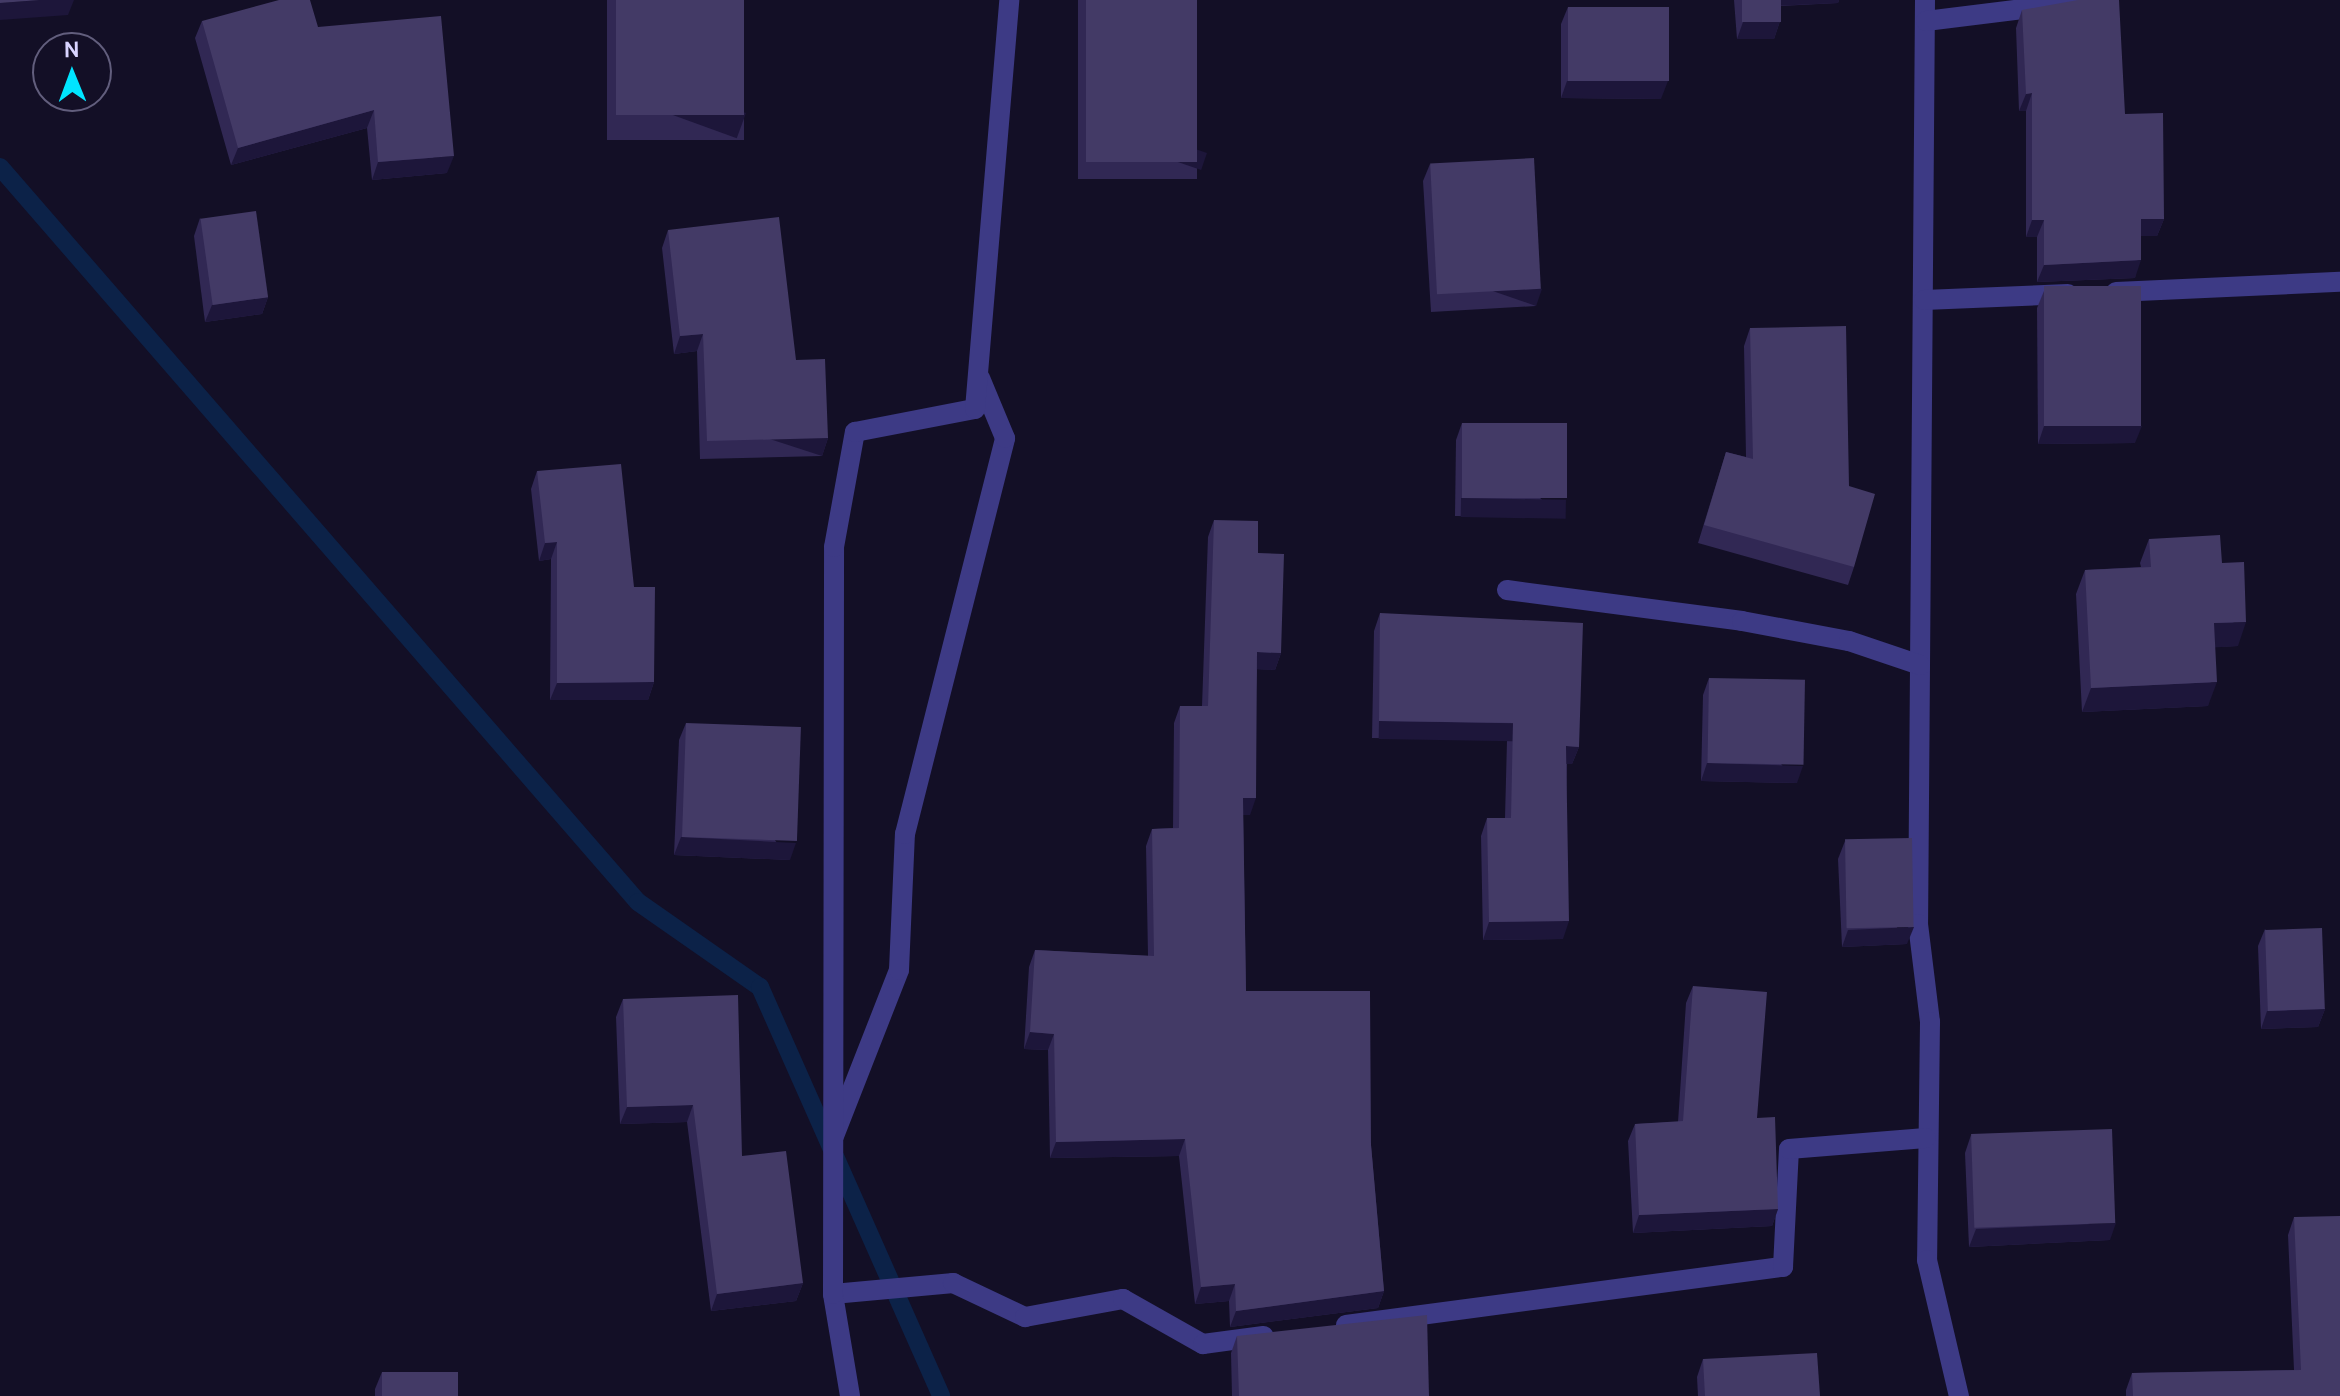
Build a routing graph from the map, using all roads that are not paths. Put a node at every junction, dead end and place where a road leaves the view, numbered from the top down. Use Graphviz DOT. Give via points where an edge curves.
graph roads {
  1 [pos="1009,0"];
  2 [pos="2095,0"];
  3 [pos="1926,10"];
  4 [pos="2340,282"];
  5 [pos="1924,300"];
  6 [pos="978,375"];
  7 [pos="1507,590"];
  8 [pos="1920,665"];
  9 [pos="1926,1138"];
  10 [pos="830,1147"];
  11 [pos="833,1294"];
  12 [pos="1328,1327"];
  13 [pos="1281,1333"];
  14 [pos="850,1396"];
  15 [pos="1959,1396"];
  1 -- 6 [label="street"];
  2 -- 3 [label="street"];
  3 -- 5 [label="street"];
  4 -- 5 [label="street"];
  5 -- 8 [label="street"];
  6 -- 10 [label="street" via="1005,438 905,834 899,970"];
  6 -- 10 [label="street" via="975,409 855,432 834,547"];
  7 -- 8 [label="street" via="1742,621 1849,641"];
  8 -- 9 [label="street"];
  9 -- 12 [label="street" via="1789,1149 1783,1267"];
  9 -- 15 [label="street" via="1927,1260"];
  10 -- 11 [label="street"];
  11 -- 13 [label="street" via="953,1283 1025,1317 1123,1299 1203,1344"];
  11 -- 14 [label="street"];
}
